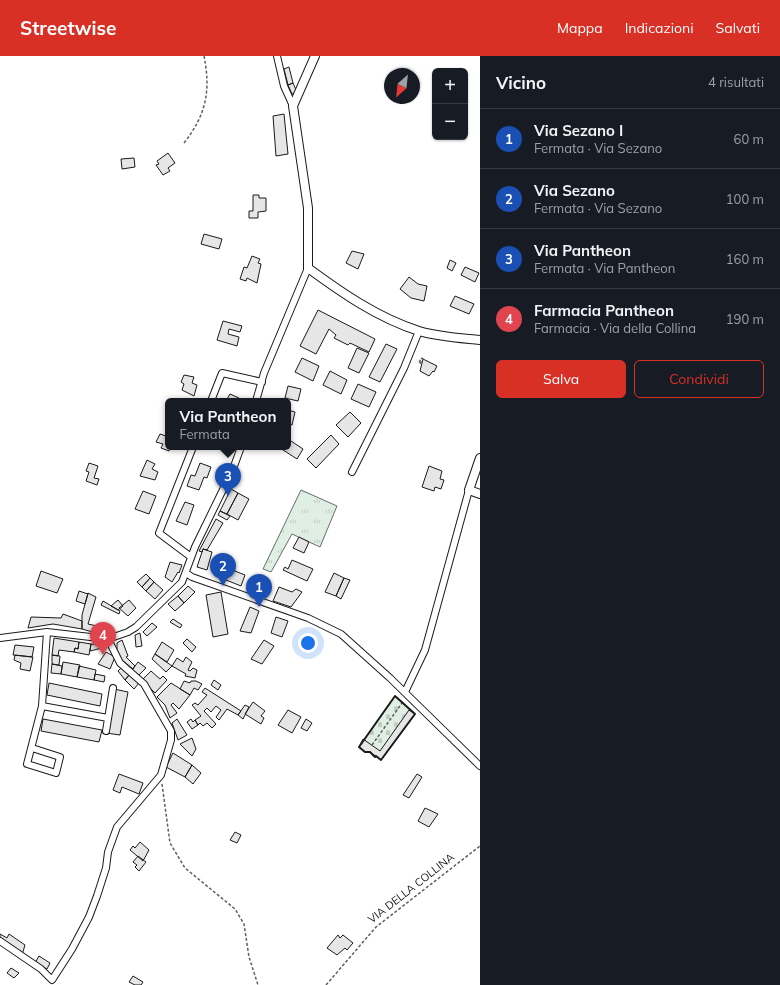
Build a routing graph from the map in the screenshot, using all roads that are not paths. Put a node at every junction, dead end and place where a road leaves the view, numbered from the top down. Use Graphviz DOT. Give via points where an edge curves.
graph roads {
  1 [pos="277,56"];
  2 [pos="315,56"];
  3 [pos="293,106"];
  4 [pos="308,268"];
  5 [pos="419,331"];
  6 [pos="480,340"];
  7 [pos="262,382"];
  8 [pos="212,398"];
  9 [pos="257,398"];
  10 [pos="191,450"];
  11 [pos="240,450"];
  12 [pos="480,458"];
  13 [pos="352,472"];
  14 [pos="469,490"];
  15 [pos="480,494"];
  16 [pos="191,556"];
  17 [pos="186,573"];
  18 [pos="48,632"];
  19 [pos="0,638"];
  20 [pos="108,639"];
  21 [pos="113,688"];
  22 [pos="405,692"];
  23 [pos="42,706"];
  24 [pos="108,718"];
  25 [pos="106,731"];
  26 [pos="32,748"];
  27 [pos="480,766"];
  28 [pos="0,941"];
  1 -- 3 [label="street" via="284,86"];
  2 -- 3 [label="street"];
  3 -- 4 [label="street" via="309,217"];
  4 -- 5 [label="street" via="365,307"];
  4 -- 7 [label="street"];
  5 -- 6 [label="street"];
  5 -- 13 [label="street" via="404,368"];
  7 -- 8 [label="street" via="222,373"];
  7 -- 9 [label="street"];
  10 -- 16 [label="street" via="159,533"];
  11 -- 16 [label="street" via="233,470"];
  12 -- 14 [label="street"];
  14 -- 15 [label="street"];
  14 -- 22 [label="street" via="425,650"];
  16 -- 17 [label="street"];
  17 -- 20 [label="street" via="179,586 136,627"];
  17 -- 22 [label="street" via="332,629 341,634"];
  18 -- 19 [label="street"];
  18 -- 20 [label="street"];
  18 -- 23 [label="street"];
  20 -- 28 [label="street" via="120,663 144,684 171,731 161,775 117,827 89,917 52,980 41,969"];
  21 -- 24 [label="street"];
  22 -- 27 [label="street"];
  23 -- 24 [label="street"];
  23 -- 26 [label="street"];
  24 -- 25 [label="street"];
  26 -- 26 [label="street" via="60,757 56,773 27,764"];
}
